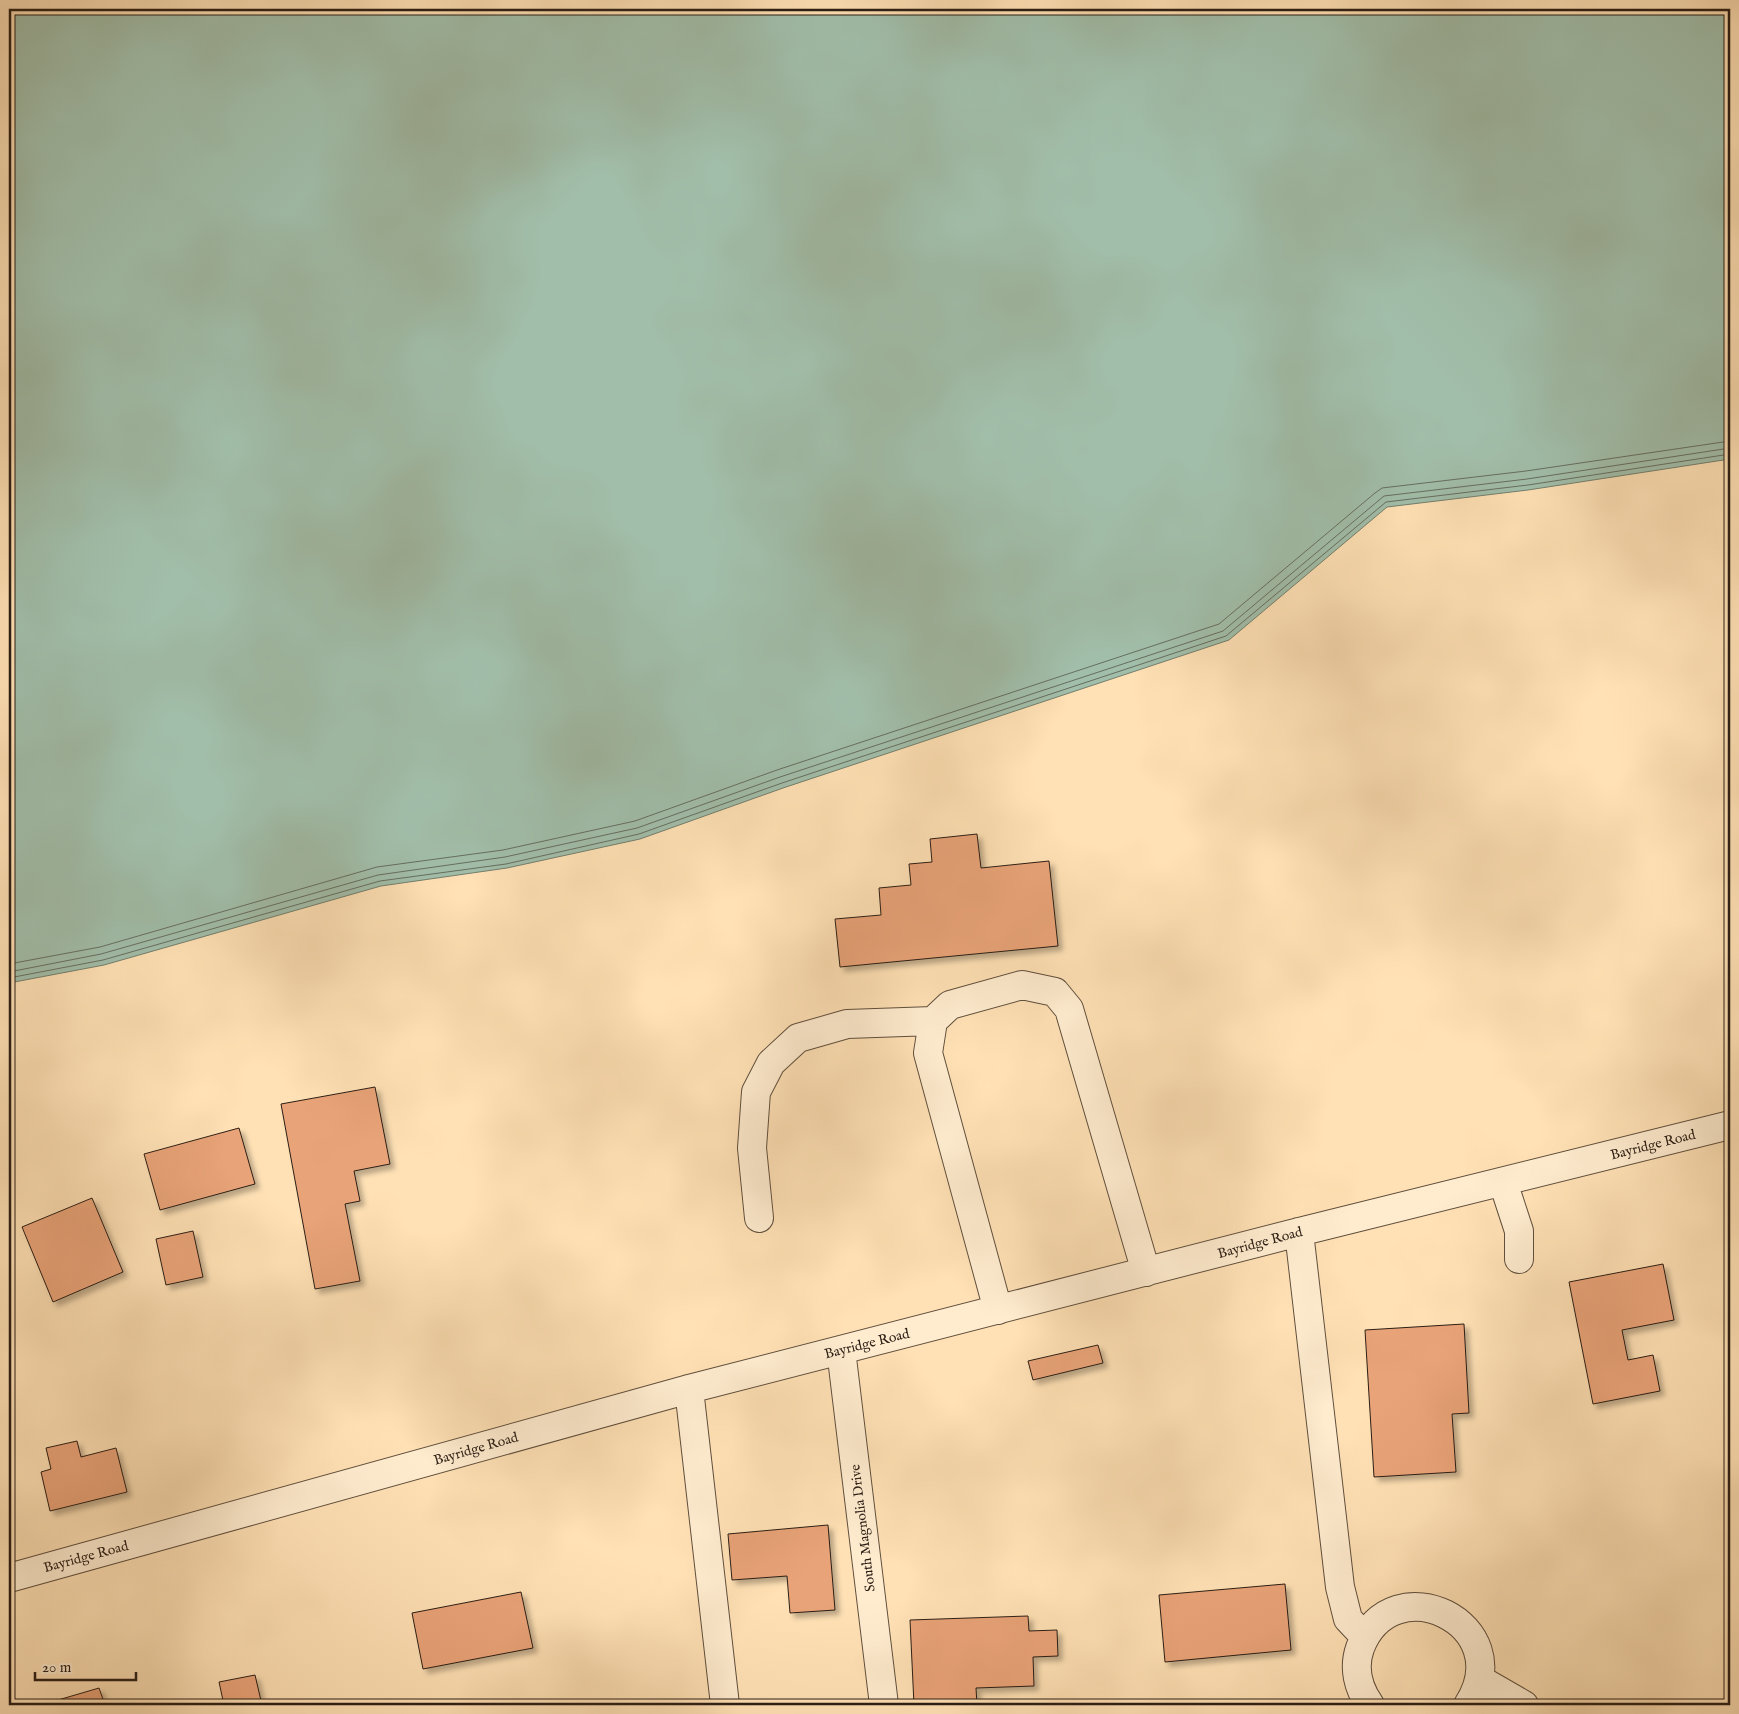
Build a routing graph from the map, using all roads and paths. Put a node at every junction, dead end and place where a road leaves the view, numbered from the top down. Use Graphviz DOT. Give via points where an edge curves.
graph roads {
  1 [pos="933,1021"];
  2 [pos="1730,1125"];
  3 [pos="1503,1182"];
  4 [pos="759,1218"];
  5 [pos="1299,1232"];
  6 [pos="1518,1258"];
  7 [pos="1146,1272"];
  8 [pos="998,1310"];
  9 [pos="841,1350"];
  10 [pos="689,1389"];
  11 [pos="9,1578"];
  12 [pos="1364,1637"];
  13 [pos="1479,1679"];
  14 [pos="725,1705"];
  15 [pos="884,1705"];
  16 [pos="1370,1705"];
  17 [pos="1468,1705"];
  18 [pos="1524,1705"];
  1 -- 4 [label="street" via="847,1024 798,1038 771,1063 756,1092 752,1148"];
  1 -- 7 [label="street" via="950,1005 1022,984 1056,992 1070,1009"];
  1 -- 8 [label="street" via="928,1053"];
  2 -- 3 [label="street, Bayridge Road"];
  3 -- 5 [label="street, Bayridge Road"];
  3 -- 6 [label="street" via="1519,1231"];
  5 -- 7 [label="street, Bayridge Road"];
  5 -- 12 [label="street" via="1340,1588 1348,1619"];
  7 -- 8 [label="street, Bayridge Road"];
  8 -- 9 [label="street, Bayridge Road"];
  9 -- 10 [label="street, Bayridge Road"];
  9 -- 15 [label="street, South Magnolia Drive"];
  10 -- 11 [label="street, Bayridge Road"];
  10 -- 14 [label="street"];
  12 -- 13 [label="street" via="1377,1622 1393,1612 1412,1607 1431,1608 1452,1616 1468,1630 1478,1650"];
  12 -- 16 [label="street" via="1358,1655 1357,1675 1362,1694"];
  13 -- 17 [label="street" via="1477,1692"];
  13 -- 18 [label="street"];
}
